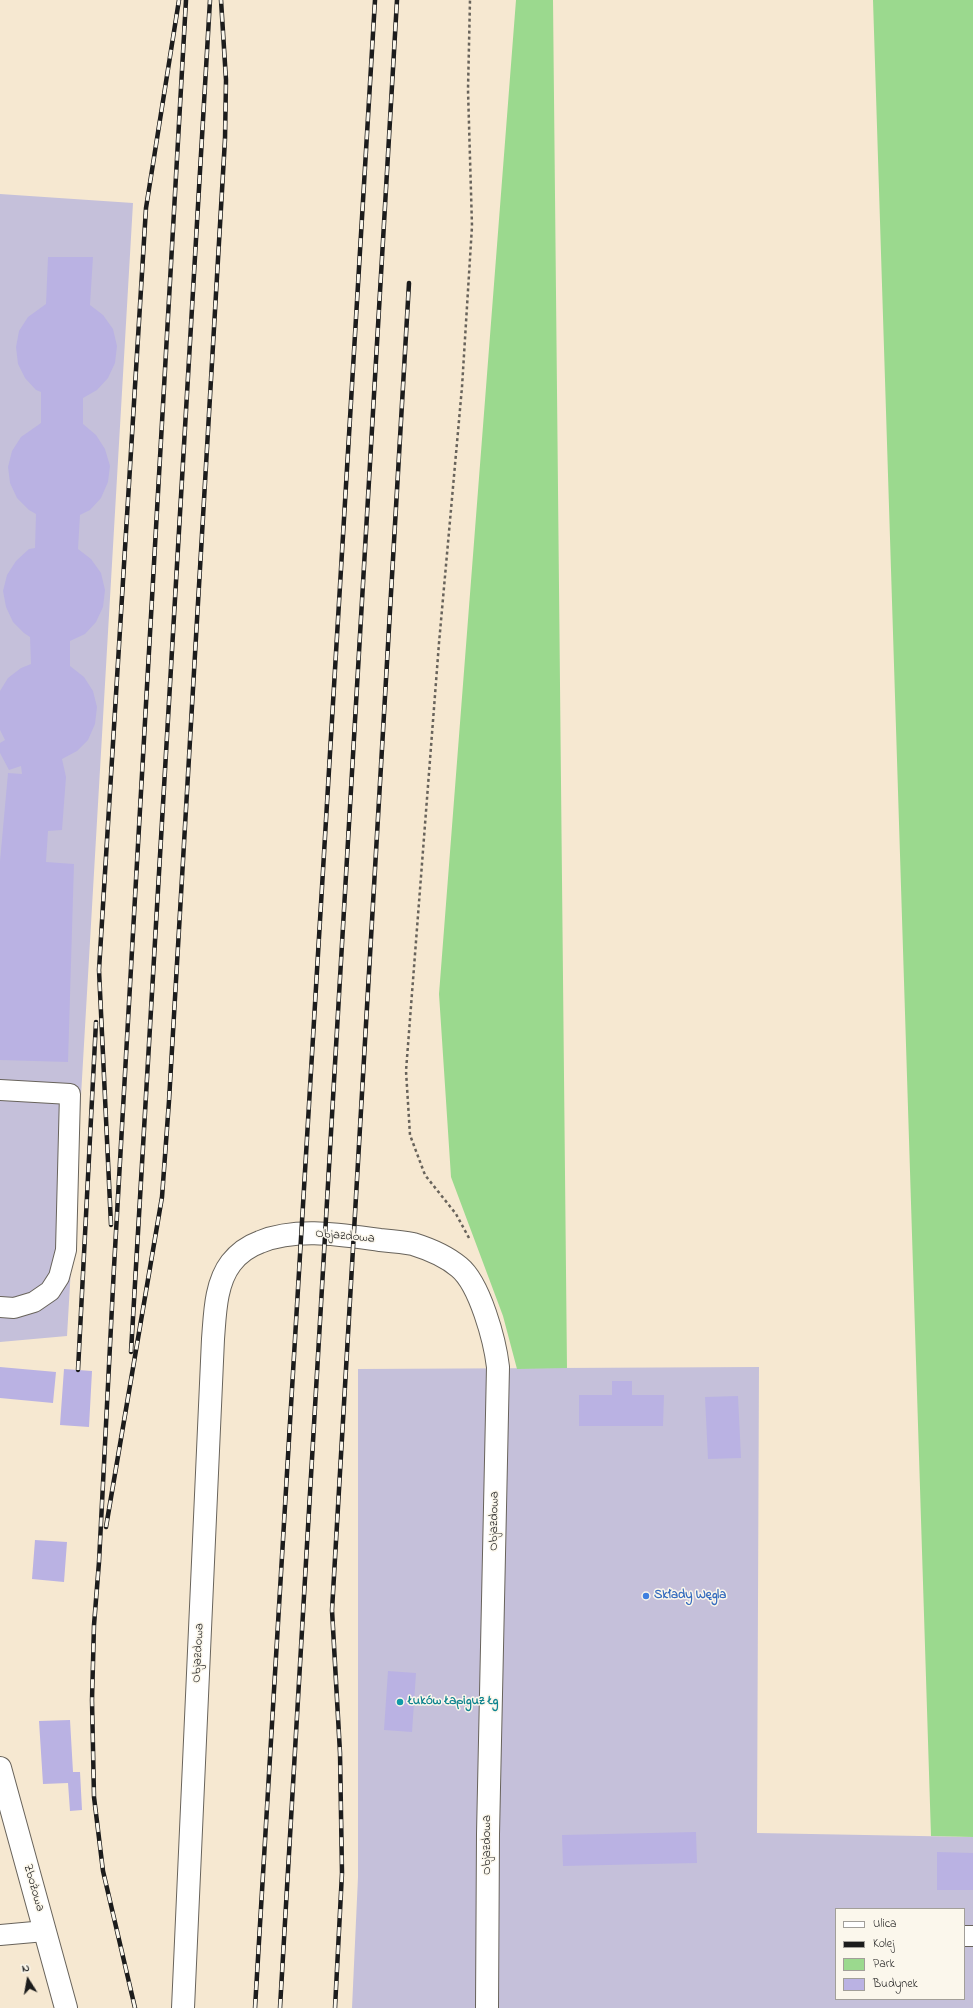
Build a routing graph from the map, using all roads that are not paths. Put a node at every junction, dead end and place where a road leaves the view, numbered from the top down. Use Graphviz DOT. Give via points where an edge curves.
graph roads {
  1 [pos="0,1090"];
  2 [pos="0,1308"];
  3 [pos="0,1768"];
  4 [pos="45,1930"];
  5 [pos="0,1935"];
  6 [pos="66,2008"];
  7 [pos="183,2008"];
  8 [pos="488,2008"];
  1 -- 2 [label="lane" via="70,1094 66,1250 59,1277 50,1291 34,1302 14,1308"];
  3 -- 4 [label="street, Zbożowa"];
  4 -- 5 [label="lane"];
  4 -- 6 [label="street, Zbożowa"];
  7 -- 8 [label="street, Objazdowa" via="213,1339 217,1299 230,1264 242,1251 259,1242 302,1234 412,1244 448,1258 461,1268 481,1301 496,1347 498,1367 488,1826"];
}
